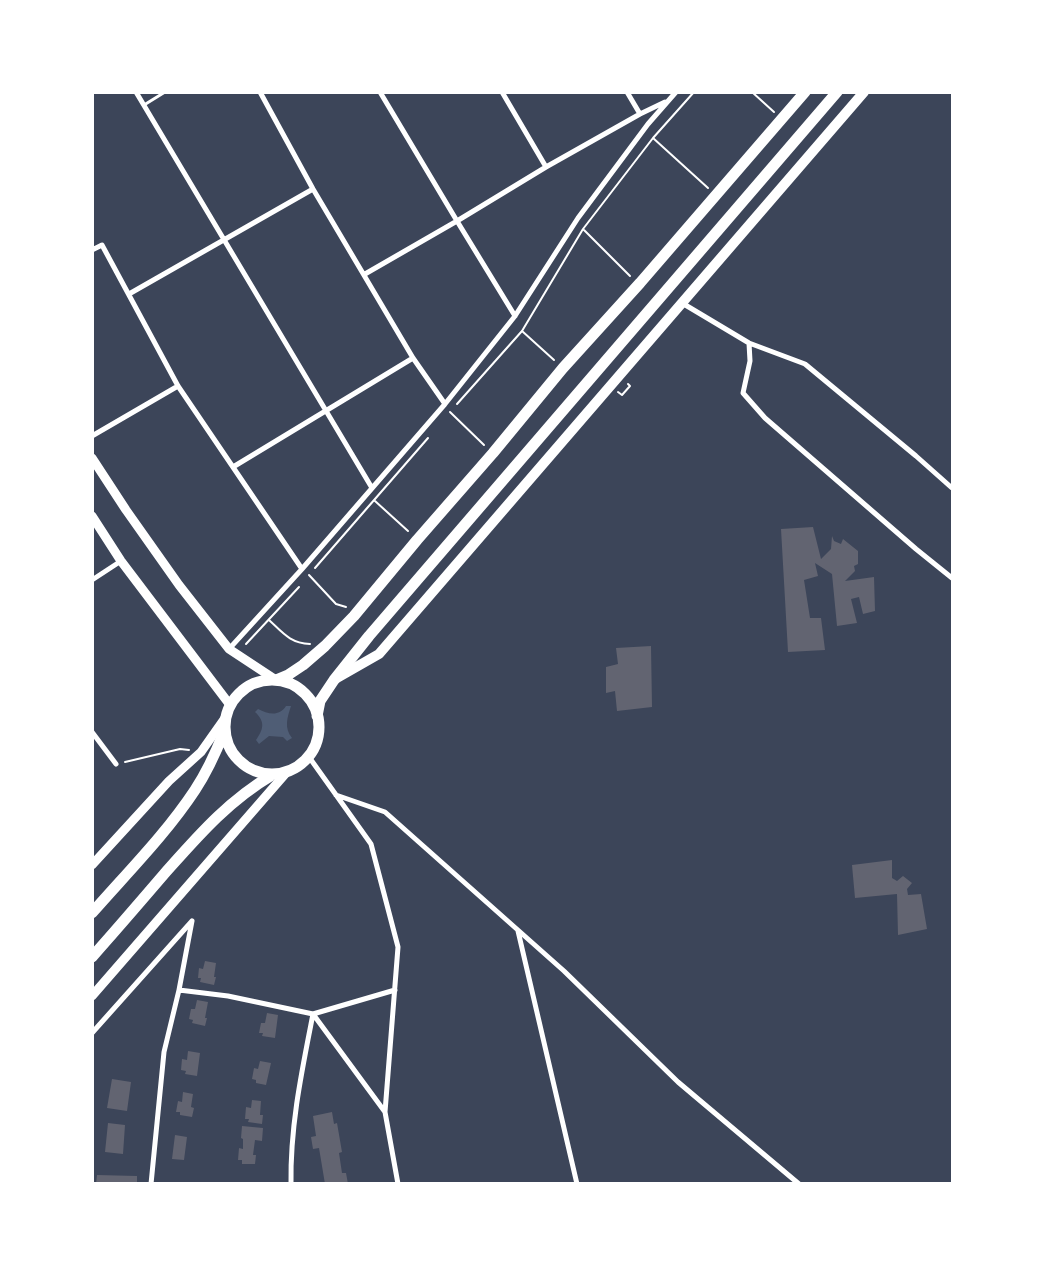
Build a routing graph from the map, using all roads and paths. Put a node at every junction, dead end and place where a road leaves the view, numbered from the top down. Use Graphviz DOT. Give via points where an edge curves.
graph roads {
  1 [pos="136,92"];
  2 [pos="165,92"];
  3 [pos="260,92"];
  4 [pos="380,92"];
  5 [pos="502,92"];
  6 [pos="627,92"];
  7 [pos="676,92"];
  8 [pos="752,92"];
  9 [pos="805,92"];
  10 [pos="837,92"];
  11 [pos="864,92"];
  12 [pos="668,101"];
  13 [pos="144,105"];
  14 [pos="640,114"];
  15 [pos="781,119"];
  16 [pos="652,138"];
  17 [pos="546,166"];
  18 [pos="313,189"];
  19 [pos="715,196"];
  20 [pos="457,221"];
  21 [pos="583,229"];
  22 [pos="223,240"];
  23 [pos="92,250"];
  24 [pos="365,274"];
  25 [pos="640,283"];
  26 [pos="129,294"];
  27 [pos="682,304"];
  28 [pos="515,316"];
  29 [pos="522,331"];
  30 [pos="749,343"];
  31 [pos="413,358"];
  32 [pos="563,368"];
  33 [pos="178,386"];
  34 [pos="630,386"];
  35 [pos="622,395"];
  36 [pos="445,404"];
  37 [pos="325,410"];
  38 [pos="450,412"];
  39 [pos="92,436"];
  40 [pos="493,453"];
  41 [pos="92,458"];
  42 [pos="233,467"];
  43 [pos="372,488"];
  44 [pos="952,488"];
  45 [pos="375,501"];
  46 [pos="92,516"];
  47 [pos="417,540"];
  48 [pos="121,561"];
  49 [pos="302,569"];
  50 [pos="309,575"];
  51 [pos="952,578"];
  52 [pos="92,580"];
  53 [pos="358,611"];
  54 [pos="229,649"];
  55 [pos="276,680"];
  56 [pos="334,680"];
  57 [pos="230,705"];
  58 [pos="317,716"];
  59 [pos="225,718"];
  60 [pos="92,732"];
  61 [pos="224,732"];
  62 [pos="201,752"];
  63 [pos="309,757"];
  64 [pos="116,764"];
  65 [pos="286,773"];
  66 [pos="272,775"];
  67 [pos="336,795"];
  68 [pos="92,865"];
  69 [pos="92,913"];
  70 [pos="518,930"];
  71 [pos="92,957"];
  72 [pos="179,990"];
  73 [pos="395,990"];
  74 [pos="92,996"];
  75 [pos="313,1014"];
  76 [pos="92,1033"];
  77 [pos="385,1112"];
  78 [pos="151,1184"];
  79 [pos="291,1184"];
  80 [pos="398,1184"];
  81 [pos="577,1184"];
  82 [pos="800,1184"];
  1 -- 13 [label="street"];
  2 -- 13 [label="lane"];
  3 -- 18 [label="street"];
  4 -- 20 [label="street"];
  5 -- 17 [label="street"];
  6 -- 14 [label="street"];
  7 -- 12 [label="street"];
  8 -- 15 [label="path"];
  9 -- 15 [label="main road"];
  10 -- 56 [label="main road"];
  11 -- 27 [label="main road"];
  12 -- 14 [label="street"];
  12 -- 28 [label="street" via="578,218"];
  13 -- 22 [label="street"];
  14 -- 17 [label="street"];
  15 -- 19 [label="main road"];
  16 -- 19 [label="path"];
  17 -- 20 [label="street"];
  18 -- 22 [label="street"];
  18 -- 24 [label="street"];
  19 -- 25 [label="main road"];
  20 -- 24 [label="street"];
  20 -- 28 [label="street"];
  21 -- 25 [label="path"];
  22 -- 26 [label="street"];
  22 -- 37 [label="street"];
  23 -- 26 [label="street" via="102,245"];
  24 -- 31 [label="street"];
  25 -- 32 [label="main road"];
  26 -- 33 [label="street"];
  27 -- 30 [label="street"];
  27 -- 56 [label="main road" via="379,654"];
  28 -- 36 [label="street"];
  29 -- 32 [label="path"];
  30 -- 44 [label="street" via="805,364"];
  30 -- 51 [label="street" via="750,361 743,393 765,418"];
  31 -- 36 [label="street"];
  31 -- 37 [label="street"];
  32 -- 40 [label="main road"];
  33 -- 39 [label="street"];
  33 -- 42 [label="street"];
  34 -- 35 [label="path"];
  36 -- 43 [label="street"];
  37 -- 42 [label="street"];
  37 -- 43 [label="street"];
  38 -- 40 [label="path"];
  40 -- 47 [label="main road"];
  41 -- 54 [label="street" via="179,585"];
  42 -- 49 [label="street"];
  43 -- 49 [label="street"];
  45 -- 47 [label="path"];
  46 -- 48 [label="street"];
  47 -- 53 [label="main road"];
  48 -- 52 [label="street"];
  48 -- 57 [label="street"];
  49 -- 54 [label="street"];
  50 -- 53 [label="path" via="336,604"];
  53 -- 55 [label="main road" via="303,665"];
  54 -- 55 [label="street"];
  55 -- 57 [label="main road" via="249,685"];
  55 -- 58 [label="main road" via="302,691 312,702"];
  56 -- 58 [label="main road" via="320,701"];
  57 -- 59 [label="main road"];
  58 -- 63 [label="main road" via="319,730"];
  59 -- 61 [label="main road"];
  59 -- 62 [label="street"];
  60 -- 64 [label="street"];
  61 -- 66 [label="main road" via="235,758 245,767"];
  61 -- 69 [label="main road" via="196,789"];
  62 -- 64 [label="path" via="180,749"];
  62 -- 68 [label="street"];
  63 -- 65 [label="main road"];
  63 -- 67 [label="street"];
  65 -- 66 [label="main road"];
  65 -- 74 [label="street"];
  66 -- 71 [label="main road" via="252,786 228,806"];
  67 -- 70 [label="street" via="385,812"];
  67 -- 73 [label="street" via="371,844 398,947"];
  70 -- 81 [label="street"];
  70 -- 82 [label="street" via="678,1082"];
  72 -- 75 [label="street" via="228,996"];
  72 -- 76 [label="street" via="192,921"];
  72 -- 78 [label="street" via="164,1052"];
  73 -- 75 [label="street"];
  73 -- 77 [label="street"];
  75 -- 77 [label="street"];
  75 -- 79 [label="street" via="296,1100"];
  77 -- 80 [label="street"];
}
